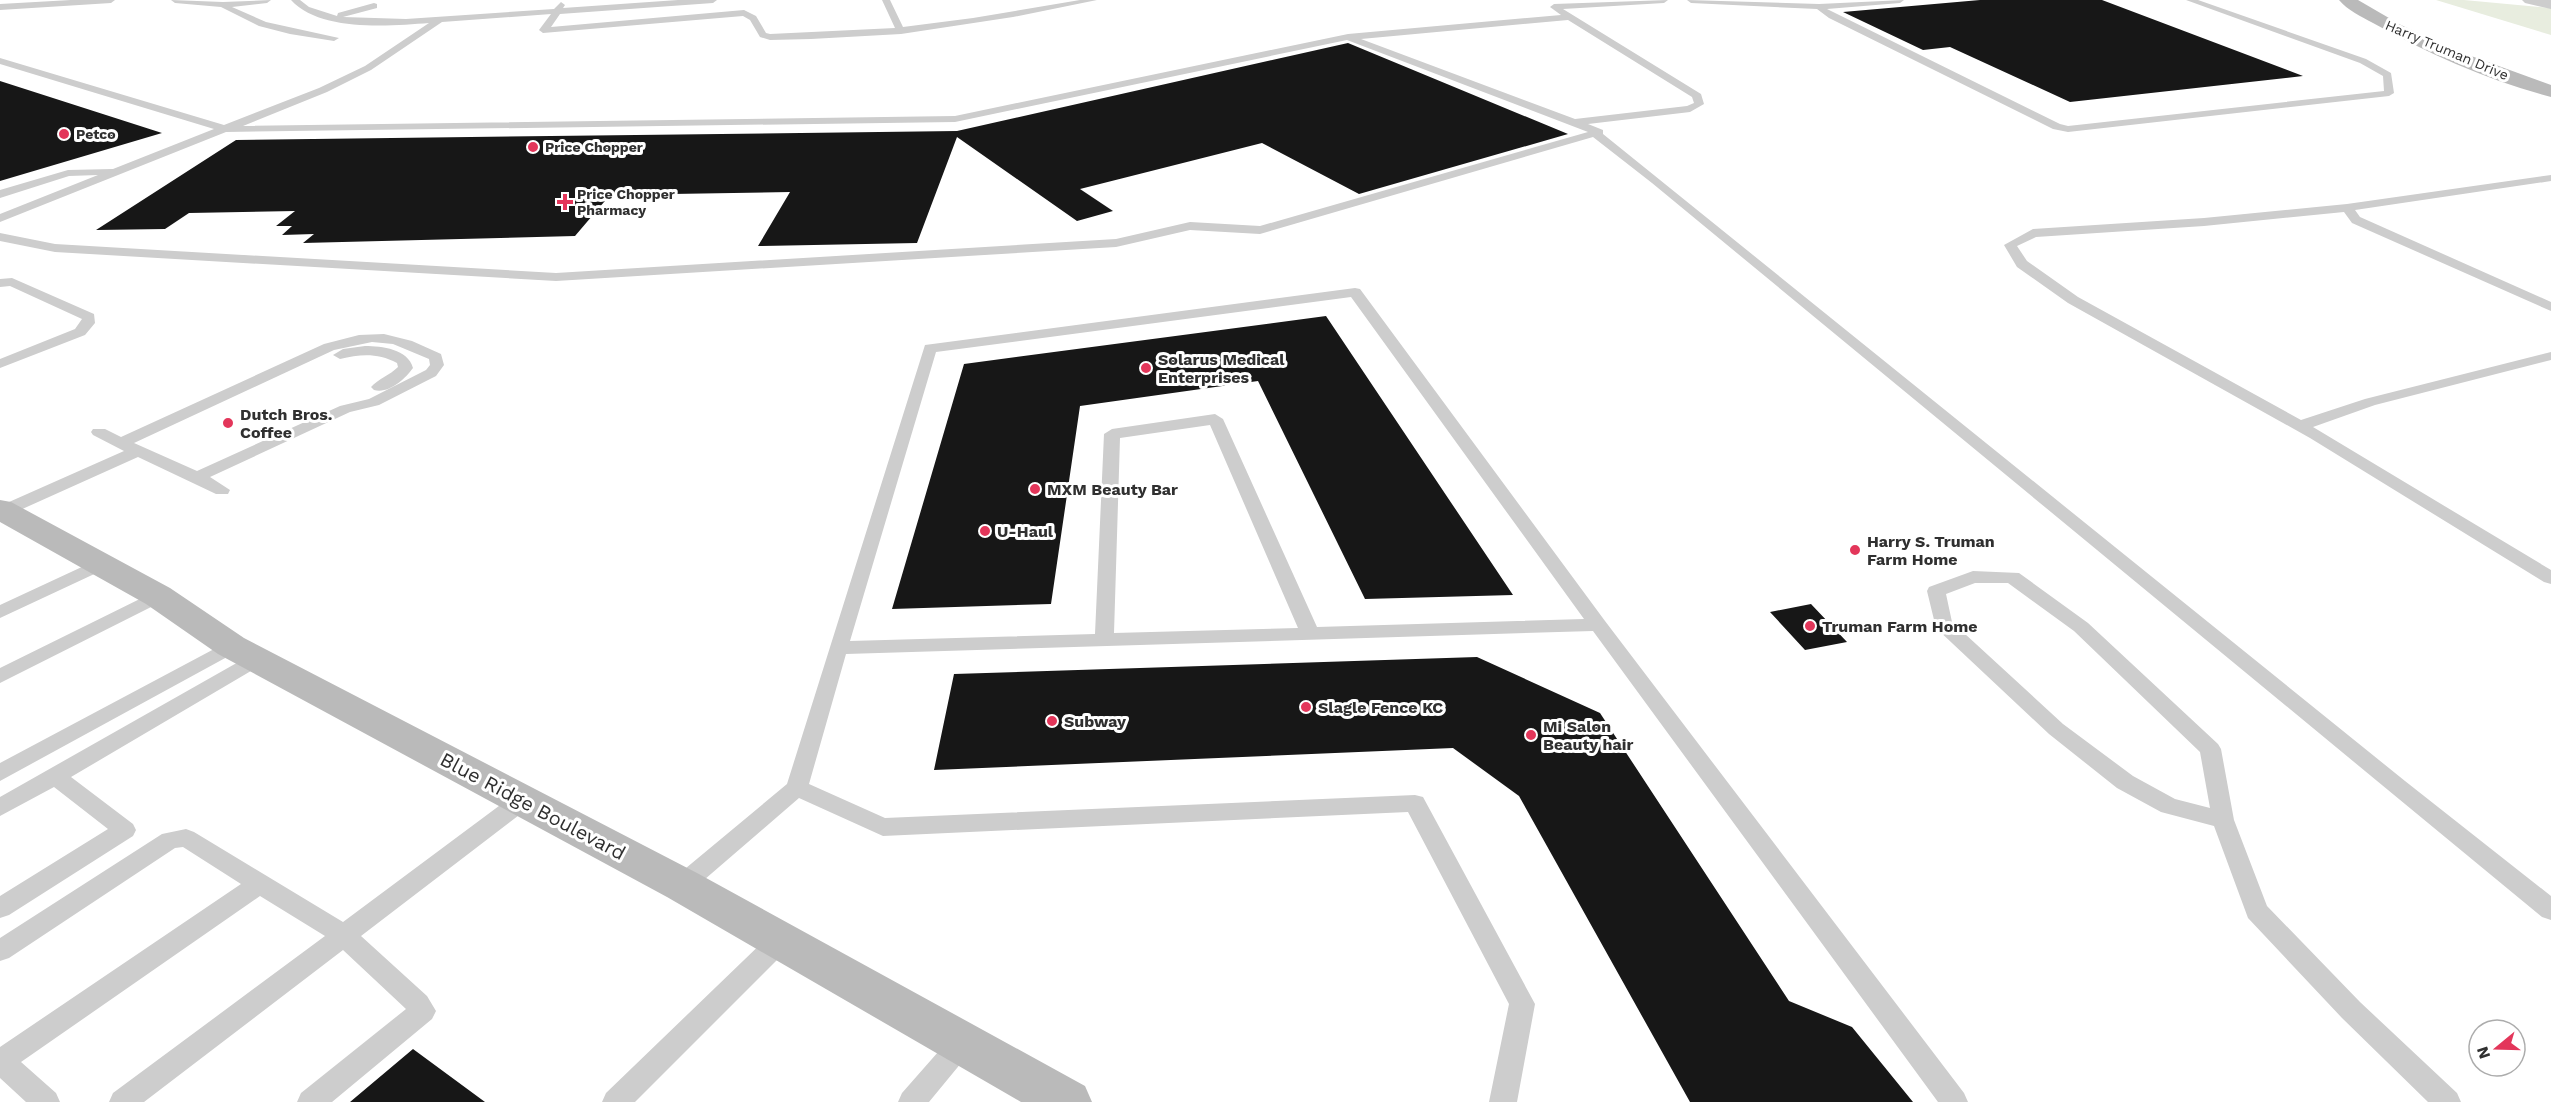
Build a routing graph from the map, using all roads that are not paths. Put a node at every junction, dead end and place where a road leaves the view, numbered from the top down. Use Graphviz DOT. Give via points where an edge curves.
graph roads {
  1 [pos="111,0"];
  2 [pos="174,0"];
  3 [pos="267,0"];
  4 [pos="295,0"];
  5 [pos="713,0"];
  6 [pos="886,0"];
  7 [pos="1033,0"];
  8 [pos="1093,0"];
  9 [pos="1543,0"];
  10 [pos="1664,0"];
  11 [pos="1690,0"];
  12 [pos="1779,0"];
  13 [pos="1829,0"];
  14 [pos="1900,0"];
  15 [pos="2190,0"];
  16 [pos="2347,0"];
  17 [pos="2530,0"];
  18 [pos="563,1"];
  19 [pos="1644,1"];
  20 [pos="1734,1"];
  21 [pos="1881,1"];
  22 [pos="1600,2"];
  23 [pos="2551,4"];
  24 [pos="223,5"];
  25 [pos="1789,5"];
  26 [pos="1840,5"];
  27 [pos="12,6"];
  28 [pos="374,6"];
  29 [pos="0,7"];
  30 [pos="1554,7"];
  31 [pos="1819,7"];
  32 [pos="1041,10"];
  33 [pos="558,11"];
  34 [pos="0,14"];
  35 [pos="1570,16"];
  36 [pos="332,17"];
  37 [pos="440,20"];
  38 [pos="901,30"];
  39 [pos="1348,37"];
  40 [pos="334,38"];
  41 [pos="0,61"];
  42 [pos="2551,91"];
  43 [pos="1573,122"];
  44 [pos="225,129"];
  45 [pos="1594,133"];
  46 [pos="122,171"];
  47 [pos="2551,178"];
  48 [pos="0,194"];
  49 [pos="2347,208"];
  50 [pos="0,218"];
  51 [pos="0,237"];
  52 [pos="6,283"];
  53 [pos="2551,307"];
  54 [pos="2551,356"];
  55 [pos="0,364"];
  56 [pos="345,409"];
  57 [pos="2300,426"];
  58 [pos="99,432"];
  59 [pos="143,432"];
  60 [pos="120,443"];
  61 [pos="137,451"];
  62 [pos="197,477"];
  63 [pos="222,490"];
  64 [pos="4,515"];
  65 [pos="99,565"];
  66 [pos="2551,578"];
  67 [pos="158,596"];
  68 [pos="0,612"];
  69 [pos="1598,625"];
  70 [pos="1310,633"];
  71 [pos="1104,639"];
  72 [pos="838,648"];
  73 [pos="244,652"];
  74 [pos="0,676"];
  75 [pos="0,773"];
  76 [pos="55,776"];
  77 [pos="797,788"];
  78 [pos="524,800"];
  79 [pos="0,808"];
  80 [pos="2223,820"];
  81 [pos="259,884"];
  82 [pos="682,885"];
  83 [pos="0,908"];
  84 [pos="2551,910"];
  85 [pos="344,935"];
  86 [pos="781,940"];
  87 [pos="0,951"];
  88 [pos="962,1043"];
  89 [pos="0,1061"];
  90 [pos="46,1102"];
  91 [pos="123,1102"];
  92 [pos="311,1102"];
  93 [pos="616,1102"];
  94 [pos="912,1102"];
  95 [pos="1067,1102"];
  96 [pos="1503,1102"];
  97 [pos="1954,1102"];
  98 [pos="2448,1102"];
  1 -- 27 [label="lane"];
  2 -- 24 [label="lane"];
  3 -- 24 [label="lane"];
  4 -- 36 [label="lane" via="300,7"];
  5 -- 33 [label="lane"];
  6 -- 38 [label="lane"];
  7 -- 32 [label="lane"];
  8 -- 32 [label="lane"];
  9 -- 30 [label="lane"];
  10 -- 19 [label="lane"];
  11 -- 20 [label="lane"];
  12 -- 25 [label="lane"];
  13 -- 26 [label="lane"];
  14 -- 21 [label="lane"];
  15 -- 31 [label="lane" via="2363,61 2388,75 2389,93 2068,129"];
  16 -- 42 [label="main road, Harry Truman Drive" via="2416,40"];
  17 -- 23 [label="street"];
  18 -- 33 [label="lane"];
  19 -- 22 [label="lane"];
  20 -- 25 [label="lane"];
  21 -- 26 [label="lane"];
  22 -- 30 [label="lane"];
  24 -- 40 [label="lane" via="264,26"];
  25 -- 31 [label="lane"];
  26 -- 31 [label="lane"];
  27 -- 29 [label="lane"];
  27 -- 34 [label="lane"];
  28 -- 36 [label="lane"];
  30 -- 35 [label="lane"];
  32 -- 38 [label="lane"];
  33 -- 37 [label="lane"];
  33 -- 38 [label="lane" via="543,30 744,13 753,18 763,35 770,37"];
  35 -- 39 [label="lane"];
  35 -- 43 [label="lane" via="1696,96 1699,104 1690,109"];
  36 -- 37 [label="lane" via="387,23"];
  37 -- 44 [label="lane" via="368,68"];
  39 -- 43 [label="lane"];
  39 -- 44 [label="lane" via="956,119"];
  41 -- 44 [label="lane"];
  43 -- 45 [label="lane" via="1599,132"];
  44 -- 46 [label="lane"];
  45 -- 51 [label="lane" via="1260,230 1190,226 1116,243 556,277 55,248"];
  45 -- 84 [label="lane"];
  46 -- 48 [label="lane" via="68,173"];
  46 -- 50 [label="lane"];
  47 -- 49 [label="lane"];
  49 -- 53 [label="lane" via="2356,220"];
  49 -- 57 [label="lane" via="2033,233 2010,245 2022,264 2073,300"];
  52 -- 55 [label="lane" via="89,317 80,332 63,341"];
  54 -- 57 [label="lane" via="2370,402"];
  56 -- 59 [label="lane" via="348,403 396,378 406,368 404,361 390,353 347,352 168,430"];
  56 -- 59 [label="lane" via="374,402 431,373 437,365 436,357 384,336 351,340"];
  56 -- 62 [label="lane"];
  57 -- 66 [label="lane"];
  58 -- 60 [label="lane"];
  59 -- 60 [label="lane"];
  60 -- 61 [label="lane"];
  61 -- 62 [label="lane"];
  61 -- 64 [label="lane"];
  62 -- 63 [label="lane"];
  64 -- 65 [label="main road, Blue Ridge Boulevard"];
  65 -- 67 [label="main road, Blue Ridge Boulevard"];
  65 -- 68 [label="lane"];
  67 -- 73 [label="main road, Blue Ridge Boulevard"];
  67 -- 74 [label="lane"];
  69 -- 70 [label="lane"];
  69 -- 72 [label="lane" via="1355,291 930,348"];
  69 -- 97 [label="lane"];
  70 -- 71 [label="lane"];
  70 -- 71 [label="lane" via="1215,418 1112,434"];
  71 -- 72 [label="lane"];
  72 -- 77 [label="lane"];
  73 -- 75 [label="lane"];
  73 -- 76 [label="lane"];
  73 -- 78 [label="main road, Blue Ridge Boulevard"];
  76 -- 79 [label="lane"];
  76 -- 83 [label="lane" via="125,830"];
  77 -- 82 [label="lane"];
  77 -- 96 [label="lane" via="883,827 1415,803 1522,1004"];
  78 -- 82 [label="main road, Blue Ridge Boulevard"];
  78 -- 85 [label="lane"];
  80 -- 80 [label="lane" via="2210,749 2081,627 2012,577 1973,577 1936,591 1943,624 2056,729 2125,782 2169,806"];
  80 -- 98 [label="lane" via="2258,911 2351,1010"];
  81 -- 85 [label="lane"];
  81 -- 87 [label="lane" via="186,838 170,840"];
  81 -- 89 [label="lane"];
  82 -- 86 [label="main road, Blue Ridge Boulevard"];
  85 -- 91 [label="lane"];
  85 -- 92 [label="lane" via="423,1011"];
  86 -- 88 [label="main road, Blue Ridge Boulevard"];
  86 -- 93 [label="lane"];
  88 -- 94 [label="lane"];
  88 -- 95 [label="main road, Blue Ridge Boulevard"];
  89 -- 90 [label="lane"];
}
